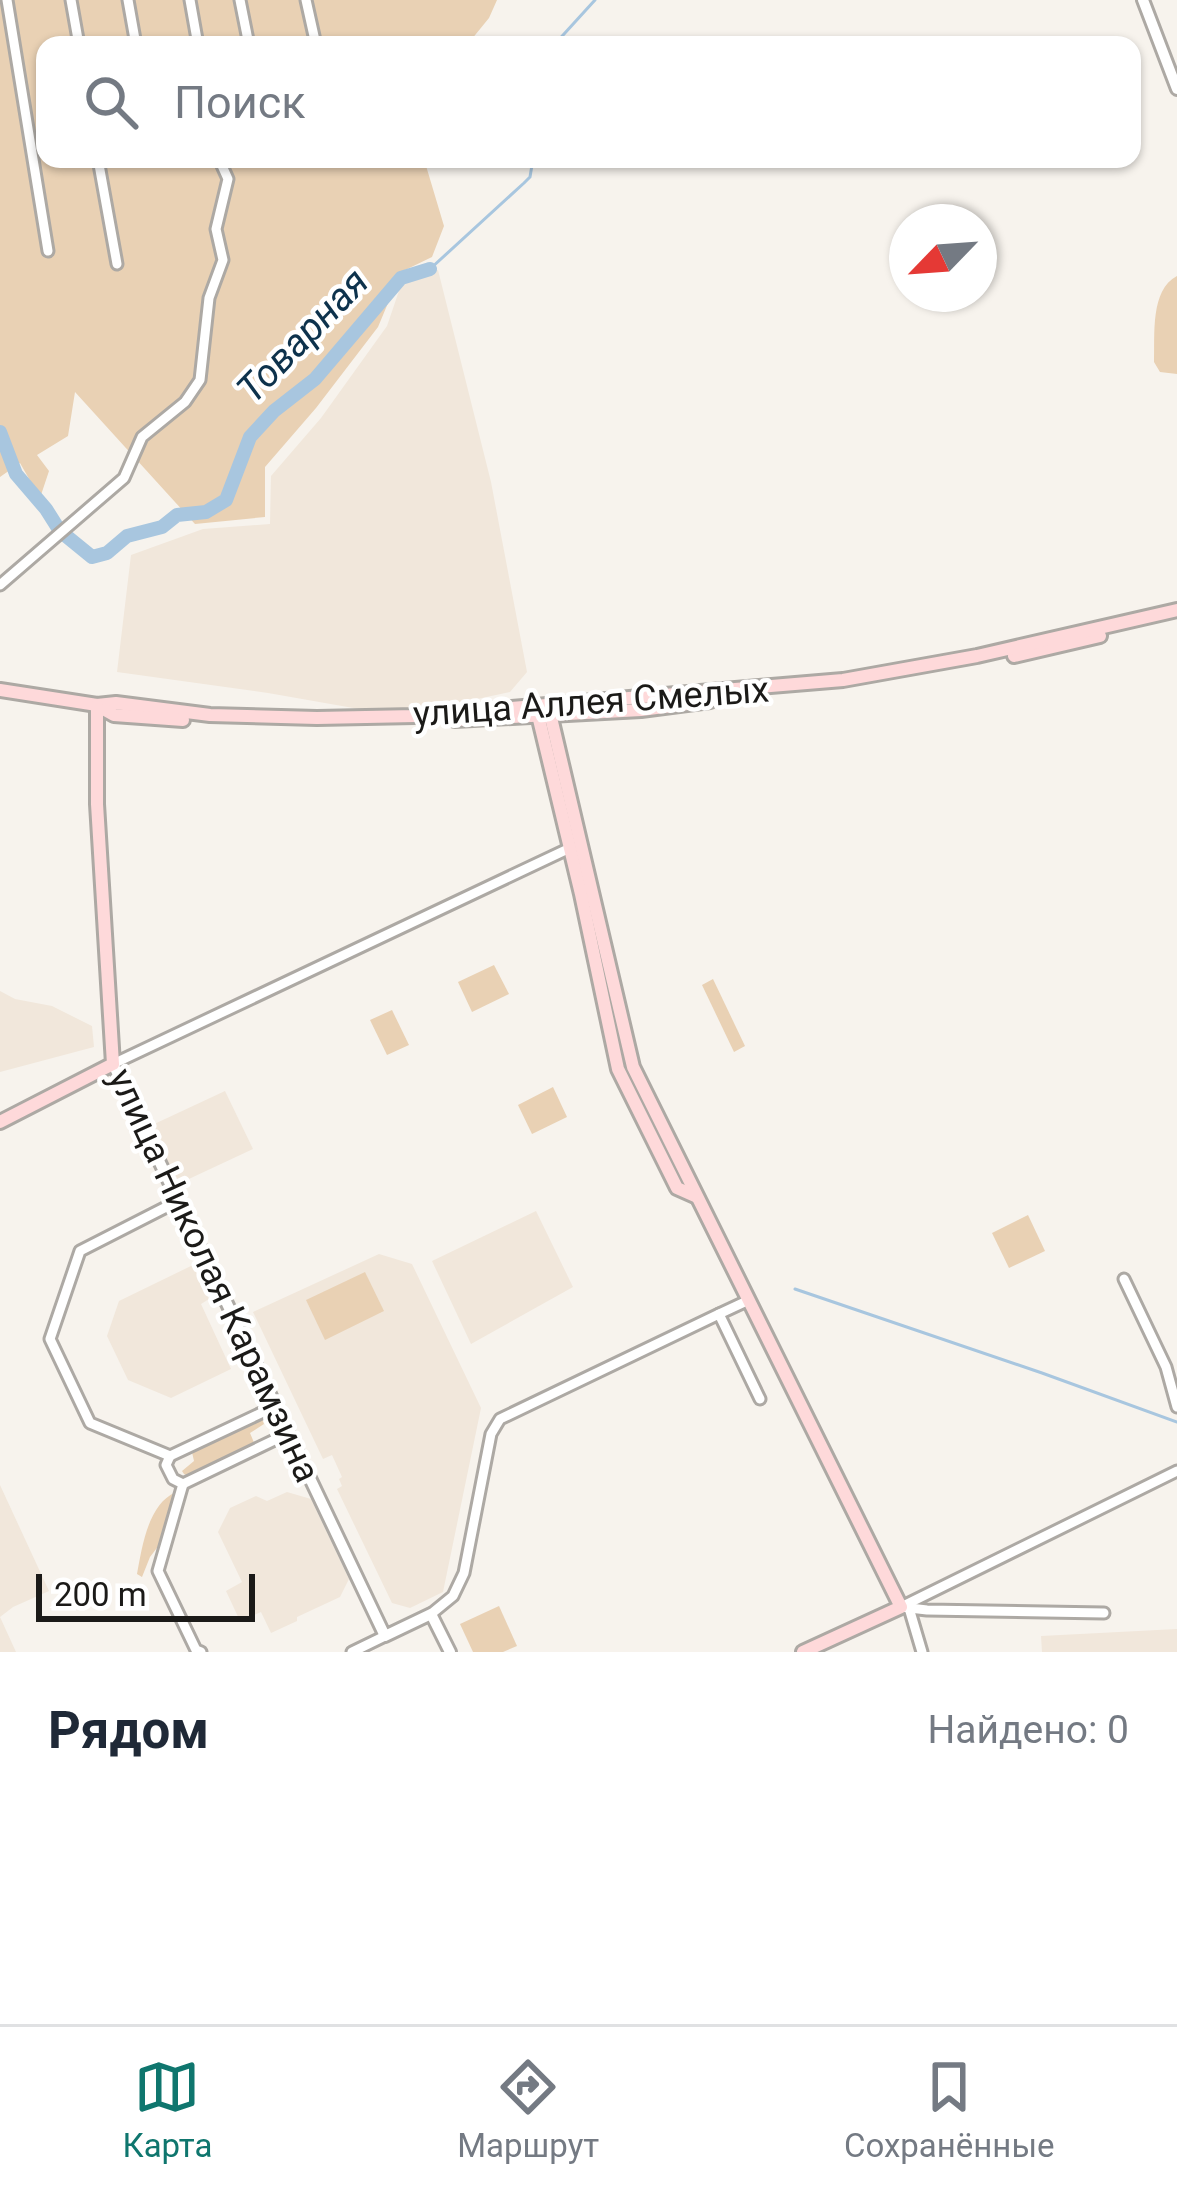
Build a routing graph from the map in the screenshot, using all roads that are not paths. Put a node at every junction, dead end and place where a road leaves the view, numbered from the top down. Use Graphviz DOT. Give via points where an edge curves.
graph roads {
  1 [pos="7,0"];
  2 [pos="71,0"];
  3 [pos="128,0"];
  4 [pos="190,0"];
  5 [pos="240,0"];
  6 [pos="306,0"];
  7 [pos="1143,0"];
  8 [pos="77,36"];
  9 [pos="134,36"];
  10 [pos="196,36"];
  11 [pos="247,36"];
  12 [pos="314,36"];
  13 [pos="1177,89"];
  14 [pos="100,168"];
  15 [pos="223,168"];
  16 [pos="48,251"];
  17 [pos="116,264"];
  18 [pos="0,585"];
  19 [pos="1177,614"];
  20 [pos="0,691"];
  21 [pos="97,705"];
  22 [pos="543,710"];
  23 [pos="570,848"];
  24 [pos="587,893"];
  25 [pos="113,1064"];
  26 [pos="0,1122"];
  27 [pos="178,1201"];
  28 [pos="1124,1279"];
  29 [pos="749,1300"];
  30 [pos="719,1314"];
  31 [pos="760,1399"];
  32 [pos="276,1406"];
  33 [pos="1177,1407"];
  34 [pos="289,1433"];
  35 [pos="170,1456"];
  36 [pos="1177,1471"];
  37 [pos="183,1484"];
  38 [pos="905,1607"];
  39 [pos="1104,1612"];
  40 [pos="431,1614"];
  41 [pos="386,1636"];
  42 [pos="201,1652"];
  43 [pos="352,1652"];
  44 [pos="450,1652"];
  45 [pos="803,1652"];
  46 [pos="922,1652"];
  1 -- 16 [label="street"];
  2 -- 8 [label="street"];
  3 -- 9 [label="street"];
  4 -- 10 [label="street"];
  5 -- 11 [label="street"];
  6 -- 12 [label="street"];
  7 -- 13 [label="street"];
  14 -- 17 [label="street"];
  15 -- 18 [label="street" via="228,179 217,229 223,260 208,298 200,380 142,437 124,478"];
  19 -- 22 [label="main road, улица Аллея Смелых" via="876,683 641,710"];
  20 -- 21 [label="main road, улица Аллея Смелых"];
  21 -- 22 [label="main road, улица Аллея Смелых" via="335,718"];
  21 -- 25 [label="main road, улица Николая Карамзина"];
  22 -- 23 [label="main road"];
  22 -- 24 [label="main road"];
  23 -- 24 [label="main road"];
  23 -- 25 [label="street"];
  24 -- 29 [label="main road" via="618,1069"];
  25 -- 26 [label="main road"];
  25 -- 27 [label="street, улица Николая Карамзина"];
  27 -- 32 [label="street, улица Николая Карамзина"];
  27 -- 35 [label="street" via="80,1251 50,1339 90,1424"];
  28 -- 33 [label="street"];
  29 -- 30 [label="street"];
  29 -- 38 [label="main road"];
  30 -- 31 [label="street"];
  30 -- 40 [label="street" via="500,1419 464,1573"];
  32 -- 34 [label="street, улица Николая Карамзина"];
  32 -- 35 [label="street"];
  34 -- 37 [label="street"];
  34 -- 41 [label="street, улица Николая Карамзина"];
  35 -- 37 [label="street" via="166,1466"];
  36 -- 38 [label="street"];
  37 -- 42 [label="street" via="158,1571"];
  38 -- 39 [label="street"];
  38 -- 45 [label="main road"];
  38 -- 46 [label="street"];
  40 -- 41 [label="street"];
  40 -- 44 [label="street"];
  41 -- 43 [label="street"];
}
